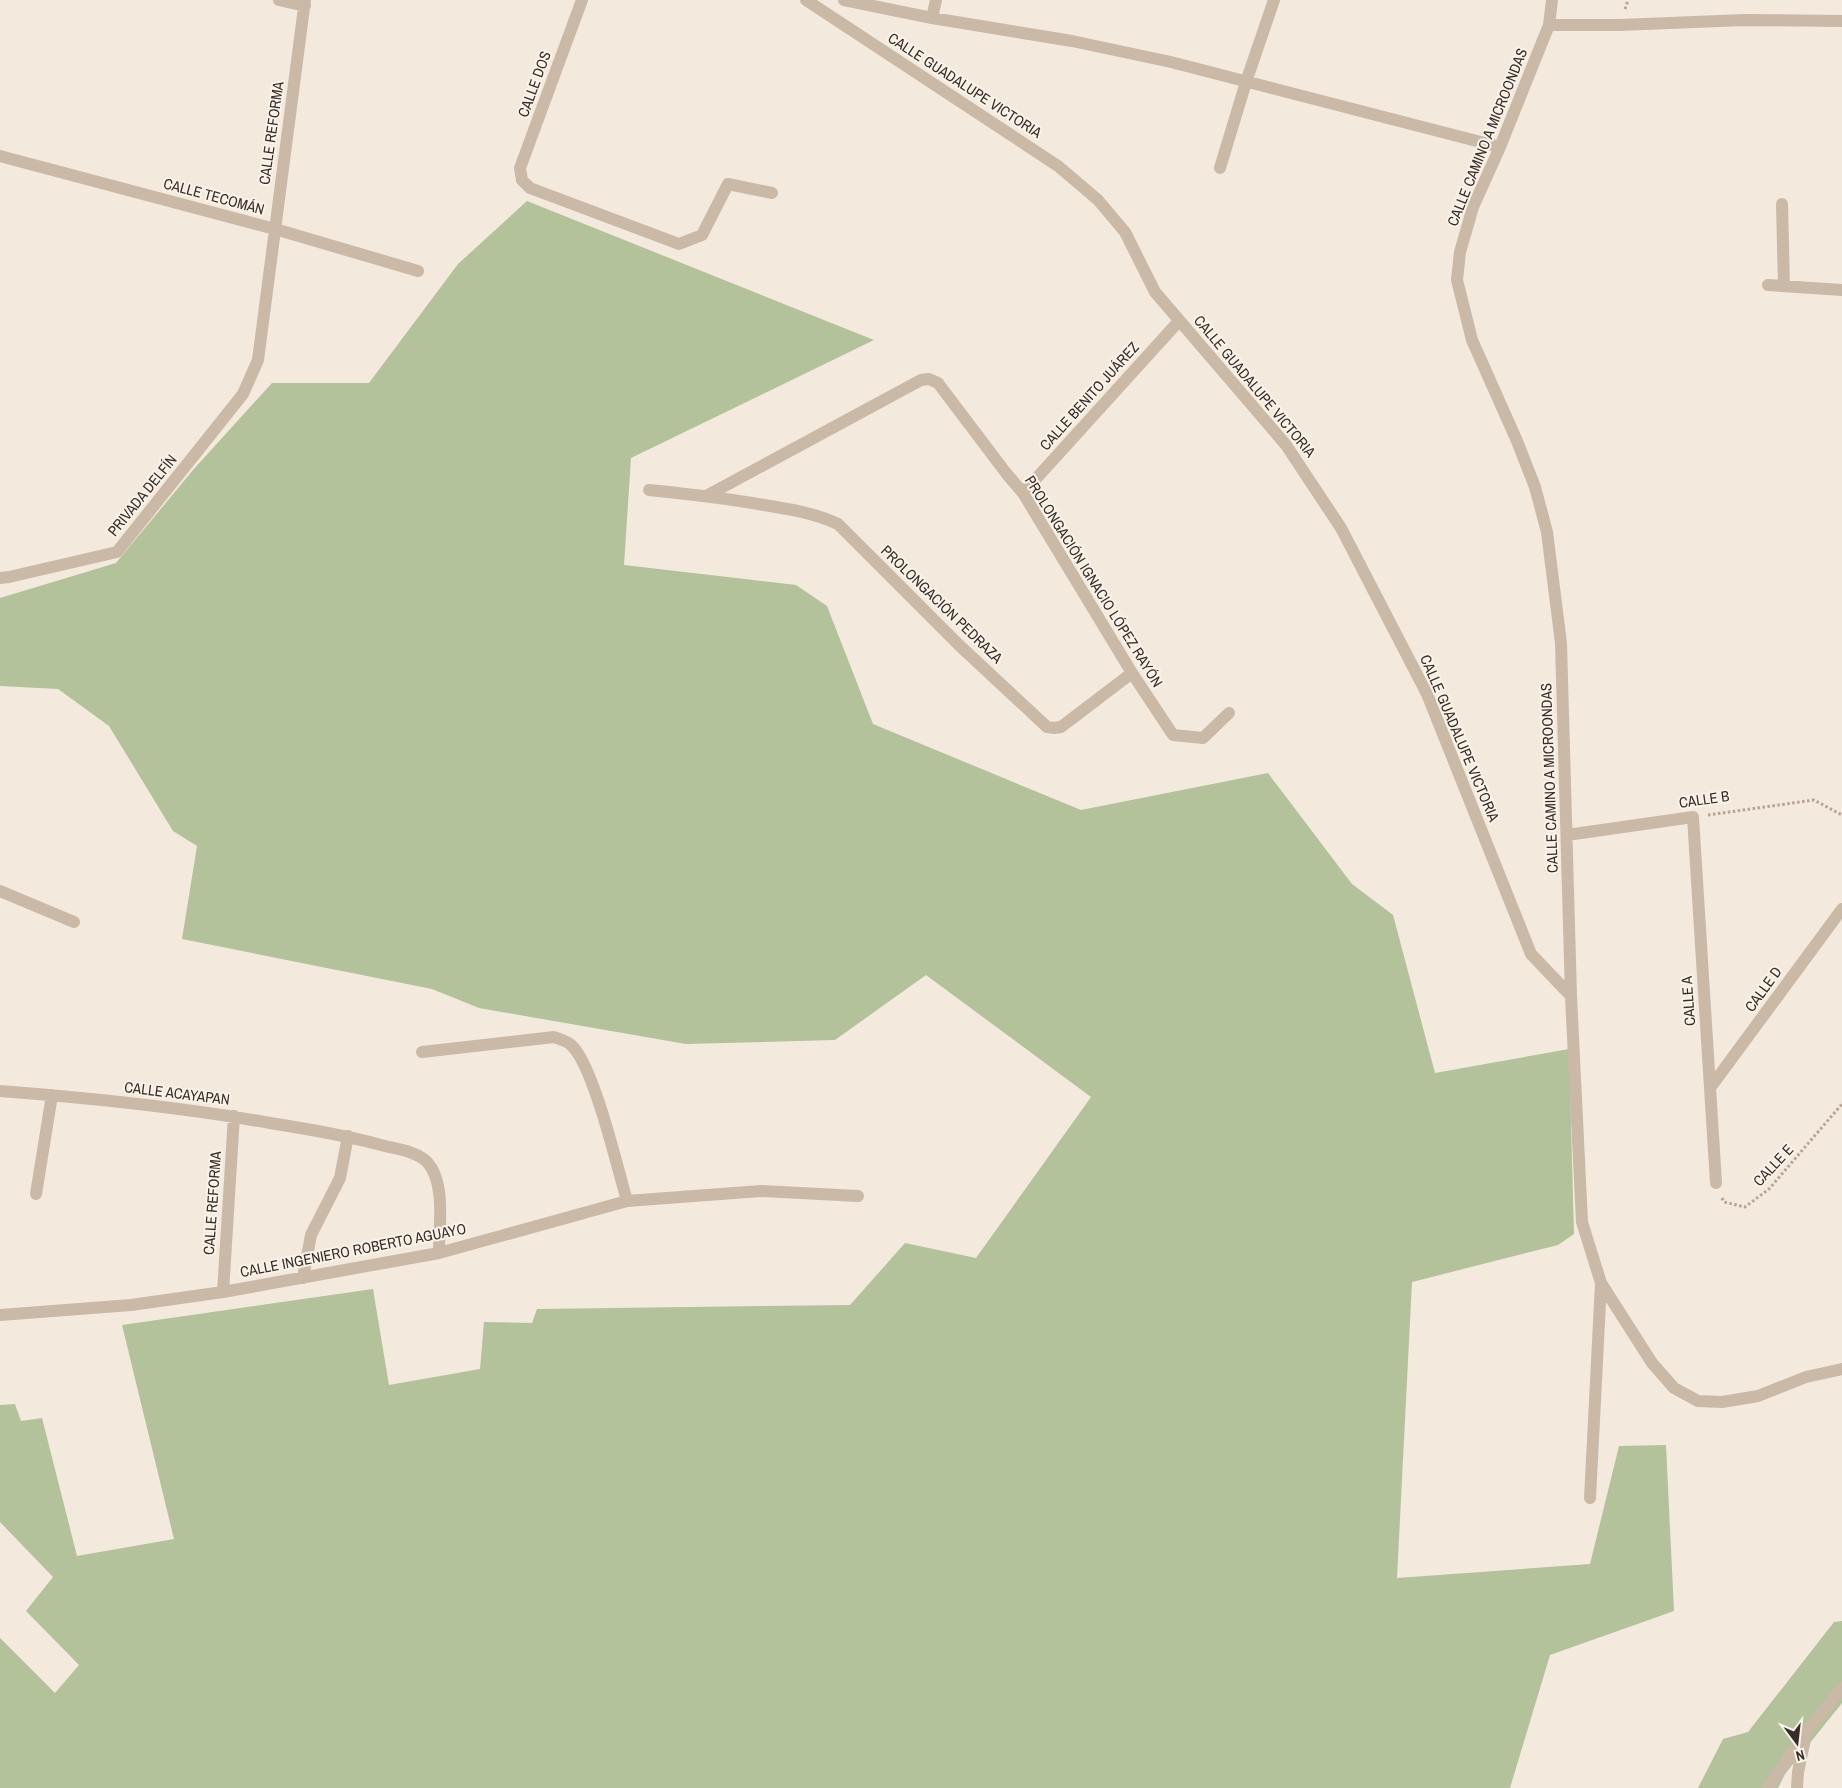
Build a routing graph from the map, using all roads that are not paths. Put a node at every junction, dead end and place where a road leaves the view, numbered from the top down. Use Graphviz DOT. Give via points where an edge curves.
graph roads {
  1 [pos="279,0"];
  2 [pos="582,0"];
  3 [pos="806,0"];
  4 [pos="844,0"];
  5 [pos="936,0"];
  6 [pos="1274,0"];
  7 [pos="1552,0"];
  8 [pos="305,3"];
  9 [pos="932,18"];
  10 [pos="1842,22"];
  11 [pos="1549,26"];
  12 [pos="1246,82"];
  13 [pos="1500,147"];
  14 [pos="0,156"];
  15 [pos="1220,168"];
  16 [pos="772,193"];
  17 [pos="1782,204"];
  18 [pos="275,229"];
  19 [pos="418,271"];
  20 [pos="1768,285"];
  21 [pos="1784,286"];
  22 [pos="1842,290"];
  23 [pos="1179,320"];
  24 [pos="258,360"];
  25 [pos="649,490"];
  26 [pos="1023,493"];
  27 [pos="708,495"];
  28 [pos="0,578"];
  29 [pos="1132,673"];
  30 [pos="1229,713"];
  31 [pos="1693,817"];
  32 [pos="1567,835"];
  33 [pos="0,891"];
  34 [pos="1842,909"];
  35 [pos="74,922"];
  36 [pos="1571,996"];
  37 [pos="422,1052"];
  38 [pos="1710,1088"];
  39 [pos="0,1091"];
  40 [pos="52,1095"];
  41 [pos="234,1116"];
  42 [pos="348,1136"];
  43 [pos="1716,1183"];
  44 [pos="36,1194"];
  45 [pos="858,1196"];
  46 [pos="627,1201"];
  47 [pos="439,1253"];
  48 [pos="302,1278"];
  49 [pos="1601,1283"];
  50 [pos="223,1292"];
  51 [pos="0,1315"];
  52 [pos="1842,1369"];
  53 [pos="1590,1498"];
  54 [pos="1842,1688"];
  55 [pos="1807,1731"];
  56 [pos="1768,1788"];
  57 [pos="1797,1788"];
  1 -- 8 [label="street"];
  2 -- 16 [label="street, CALLE DOS" via="520,168 522,180 530,188 678,244 702,235 728,184"];
  3 -- 23 [label="street, CALLE GUADALUPE VICTORIA" via="1058,166 1098,200 1124,232 1155,292"];
  4 -- 9 [label="street, CALLE GUADALUPE VICTORIA"];
  5 -- 9 [label="street"];
  6 -- 12 [label="street"];
  7 -- 11 [label="street, CALLE CAMINO A MICROONDAS"];
  8 -- 18 [label="street, CALLE REFORMA"];
  9 -- 12 [label="street, CALLE GUADALUPE VICTORIA" via="1072,41"];
  10 -- 11 [label="street" via="1744,20"];
  11 -- 13 [label="street, CALLE CAMINO A MICROONDAS"];
  12 -- 13 [label="street, CALLE GUADALUPE VICTORIA"];
  12 -- 15 [label="street"];
  13 -- 32 [label="street, CALLE CAMINO A MICROONDAS" via="1473,206 1460,252 1457,280 1472,340 1535,487 1547,532 1561,643"];
  14 -- 18 [label="street, CALLE TECOMÁN"];
  17 -- 21 [label="street"];
  18 -- 19 [label="street, CALLE TECOMÁN"];
  18 -- 24 [label="street, CALLE REFORMA"];
  20 -- 21 [label="street"];
  21 -- 22 [label="street"];
  23 -- 26 [label="street, CALLE BENITO JUÁREZ"];
  23 -- 36 [label="street, CALLE GUADALUPE VICTORIA" via="1286,445 1341,528 1427,694 1531,954"];
  24 -- 28 [label="street, PRIVADA DELFÍN" via="243,394 117,552"];
  25 -- 27 [label="street, PROLONGACIÓN PEDRAZA"];
  26 -- 27 [label="street, PROLONGACIÓN IGNACIO LÓPEZ RAYÓN" via="938,383 929,379 921,380"];
  26 -- 29 [label="street, PROLONGACIÓN IGNACIO LÓPEZ RAYÓN"];
  27 -- 29 [label="street, PROLONGACIÓN PEDRAZA" via="785,508 838,524 1047,727 1061,726"];
  29 -- 30 [label="street, PROLONGACIÓN IGNACIO LÓPEZ RAYÓN" via="1173,735 1203,738"];
  31 -- 32 [label="street, CALLE B"];
  31 -- 38 [label="street, CALLE A"];
  32 -- 36 [label="street, CALLE CAMINO A MICROONDAS"];
  33 -- 35 [label="street"];
  34 -- 38 [label="street, CALLE D"];
  36 -- 49 [label="street, CALLE CAMINO A MICROONDAS" via="1582,1222"];
  37 -- 46 [label="street" via="554,1037 572,1045 585,1065 598,1101"];
  38 -- 43 [label="street, CALLE A"];
  39 -- 40 [label="street, CALLE ACAYAPAN"];
  40 -- 41 [label="street, CALLE ACAYAPAN"];
  40 -- 44 [label="street"];
  41 -- 42 [label="street, CALLE ACAYAPAN"];
  41 -- 50 [label="street, CALLE REFORMA"];
  42 -- 47 [label="street, CALLE ACAYAPAN" via="426,1160 439,1187"];
  42 -- 48 [label="street" via="340,1178 311,1235"];
  45 -- 46 [label="street, CALLE INGENIERO ROBERTO AGUAYO" via="760,1191"];
  46 -- 47 [label="street, CALLE INGENIERO ROBERTO AGUAYO"];
  47 -- 48 [label="street, CALLE INGENIERO ROBERTO AGUAYO"];
  48 -- 50 [label="street, CALLE INGENIERO ROBERTO AGUAYO"];
  49 -- 52 [label="street, CALLE CAMINO A MICROONDAS" via="1652,1363 1674,1388 1698,1401 1722,1402 1758,1396 1806,1377"];
  49 -- 53 [label="street"];
  50 -- 51 [label="street, CALLE INGENIERO ROBERTO AGUAYO" via="131,1305"];
  54 -- 55 [label="street"];
  55 -- 56 [label="street"];
  55 -- 57 [label="street"];
}
